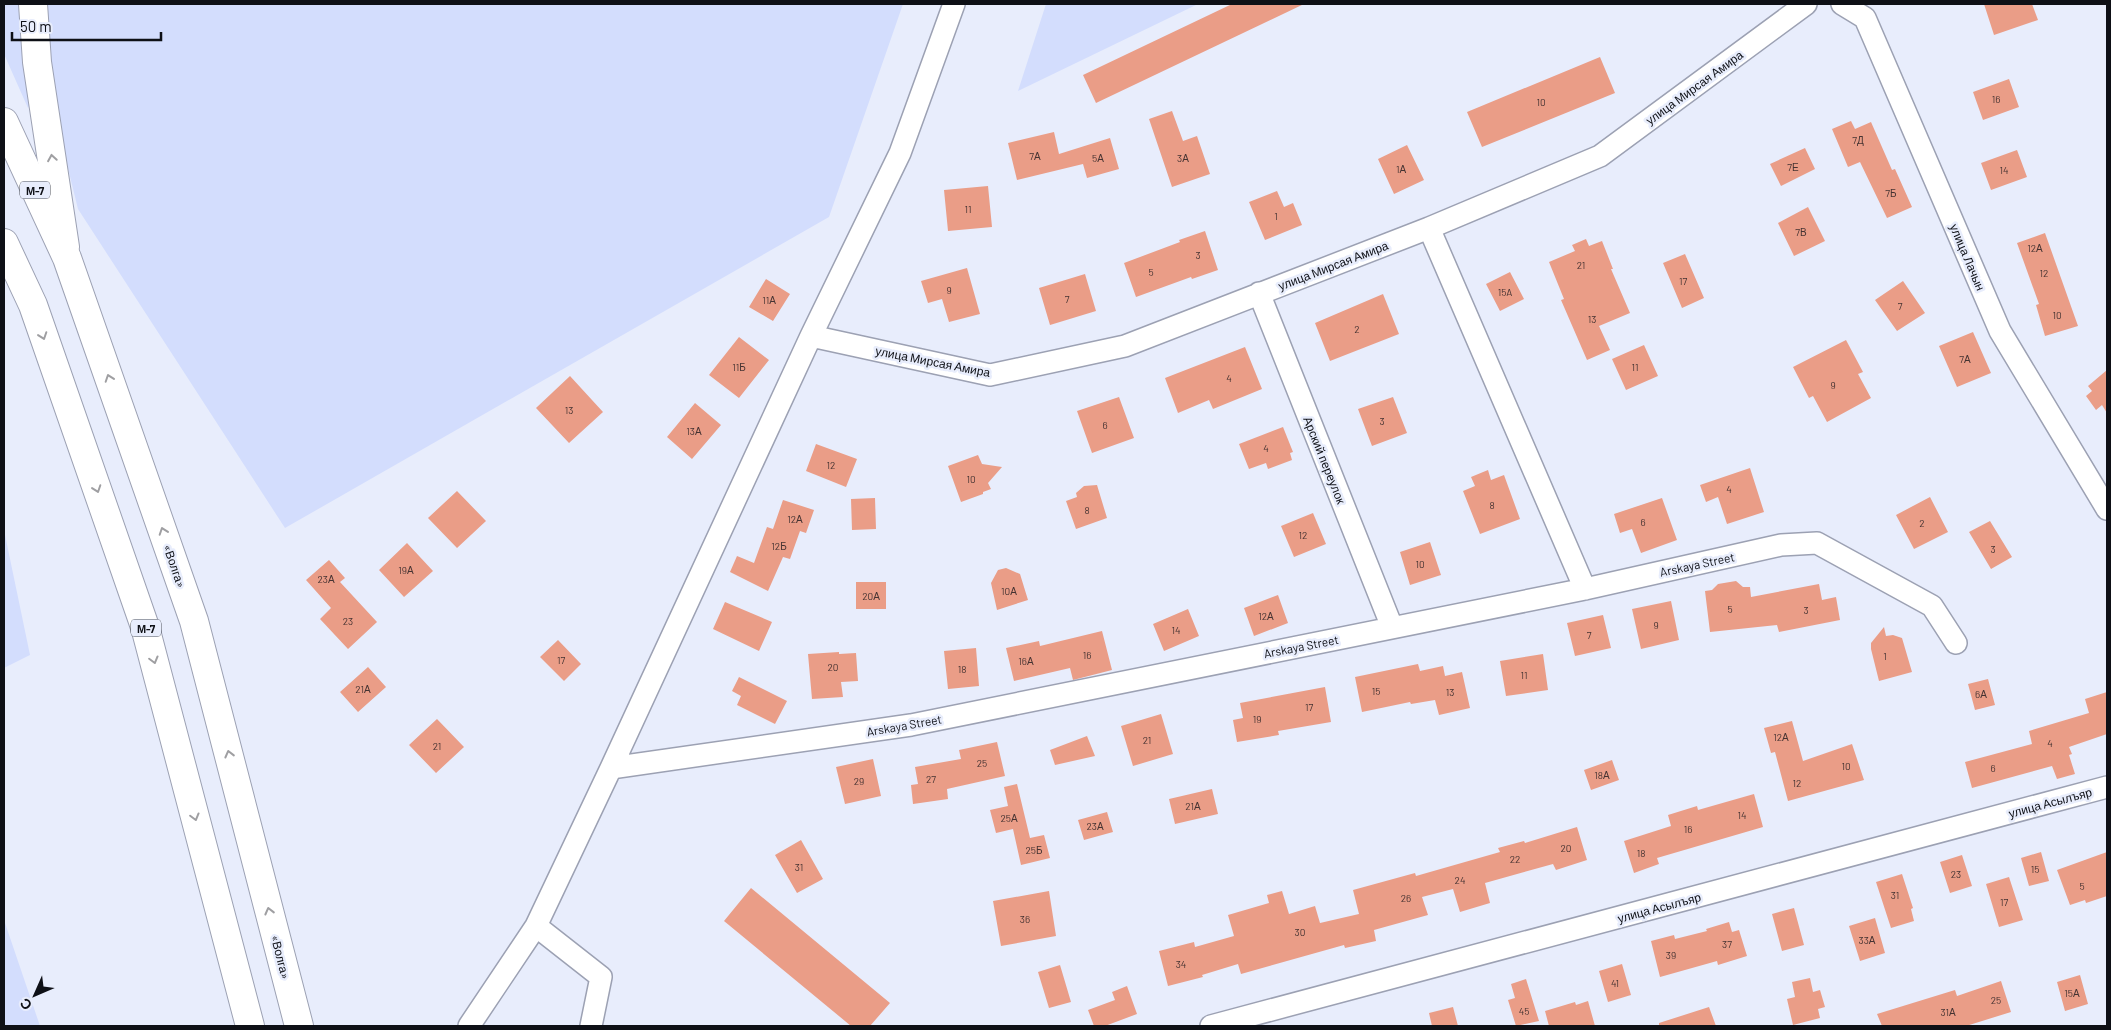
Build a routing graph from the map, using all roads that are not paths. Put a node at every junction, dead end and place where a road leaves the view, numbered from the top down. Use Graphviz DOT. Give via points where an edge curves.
graph roads {
  1 [pos="33,4"];
  2 [pos="954,4"];
  3 [pos="1806,4"];
  4 [pos="1842,4"];
  5 [pos="4,122"];
  6 [pos="1429,228"];
  7 [pos="4,243"];
  8 [pos="66,258"];
  9 [pos="4,268"];
  10 [pos="1259,293"];
  11 [pos="32,305"];
  12 [pos="811,336"];
  13 [pos="2107,508"];
  14 [pos="1585,589"];
  15 [pos="1392,627"];
  16 [pos="1956,643"];
  17 [pos="610,768"];
  18 [pos="2107,787"];
  19 [pos="536,926"];
  20 [pos="250,1026"];
  21 [pos="299,1026"];
  22 [pos="470,1026"];
  23 [pos="591,1026"];
  24 [pos="1210,1026"];
  8 -- 1 [label="main road, one-way" via="37,62"];
  2 -- 12 [label="street" via="900,153"];
  3 -- 6 [label="street, улица Мирсая Амира" via="1600,156"];
  4 -- 13 [label="street, улица Лачын" via="1865,18 2000,331"];
  5 -- 8 [label="main road, «Волга» / М-7"];
  6 -- 10 [label="street, улица Мирсая Амира"];
  6 -- 14 [label="street"];
  7 -- 11 [label="main road, М-7"];
  21 -- 8 [label="main road, «Волга» / М-7, one-way" via="194,621"];
  9 -- 11 [label="main road"];
  10 -- 12 [label="street, улица Мирсая Амира" via="1125,346 990,374"];
  10 -- 15 [label="street, Арский переулок"];
  11 -- 20 [label="main road, М-7, one-way" via="145,627"];
  12 -- 17 [label="street"];
  14 -- 15 [label="street, Arskaya Street"];
  14 -- 16 [label="street, Arskaya Street" via="1781,545 1817,543 1932,606"];
  15 -- 17 [label="street, Arskaya Street" via="911,725"];
  17 -- 19 [label="street"];
  18 -- 24 [label="street, улица Асылъяр"];
  19 -- 22 [label="street"];
  19 -- 23 [label="street" via="602,977"];
}
